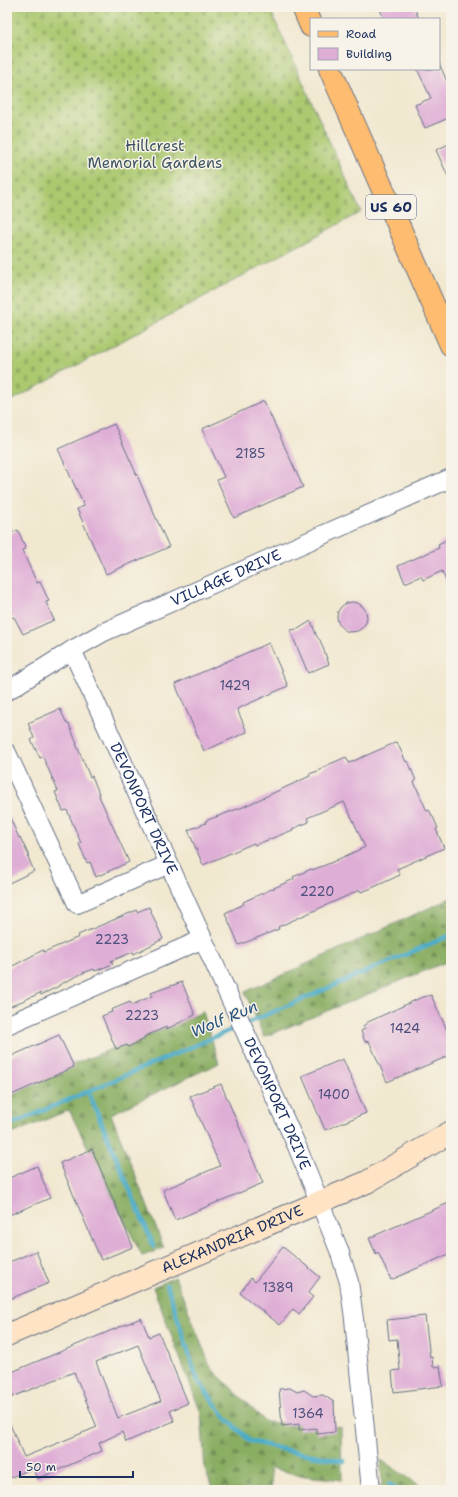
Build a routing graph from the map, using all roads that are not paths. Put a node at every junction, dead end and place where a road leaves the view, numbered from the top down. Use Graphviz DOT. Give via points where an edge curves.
graph roads {
  1 [pos="303,7"];
  2 [pos="310,24"];
  3 [pos="330,70"];
  4 [pos="451,345"];
  5 [pos="451,478"];
  6 [pos="72,650"];
  7 [pos="7,691"];
  8 [pos="7,754"];
  9 [pos="169,864"];
  10 [pos="203,939"];
  11 [pos="7,1025"];
  12 [pos="451,1132"];
  13 [pos="320,1203"];
  14 [pos="7,1335"];
  15 [pos="371,1490"];
  1 -- 2 [label="main road"];
  3 -- 4 [label="main road, US 60"];
  5 -- 6 [label="street, VILLAGE DRIVE" via="104,632"];
  6 -- 7 [label="street, VILLAGE DRIVE"];
  6 -- 9 [label="street, DEVONPORT DRIVE"];
  8 -- 9 [label="street" via="77,904"];
  9 -- 10 [label="street, DEVONPORT DRIVE"];
  10 -- 11 [label="street"];
  10 -- 13 [label="street, DEVONPORT DRIVE"];
  12 -- 13 [label="street, ALEXANDRIA DRIVE" via="367,1182"];
  13 -- 14 [label="street, ALEXANDRIA DRIVE"];
  13 -- 15 [label="street, DEVONPORT DRIVE" via="349,1282"];
}
